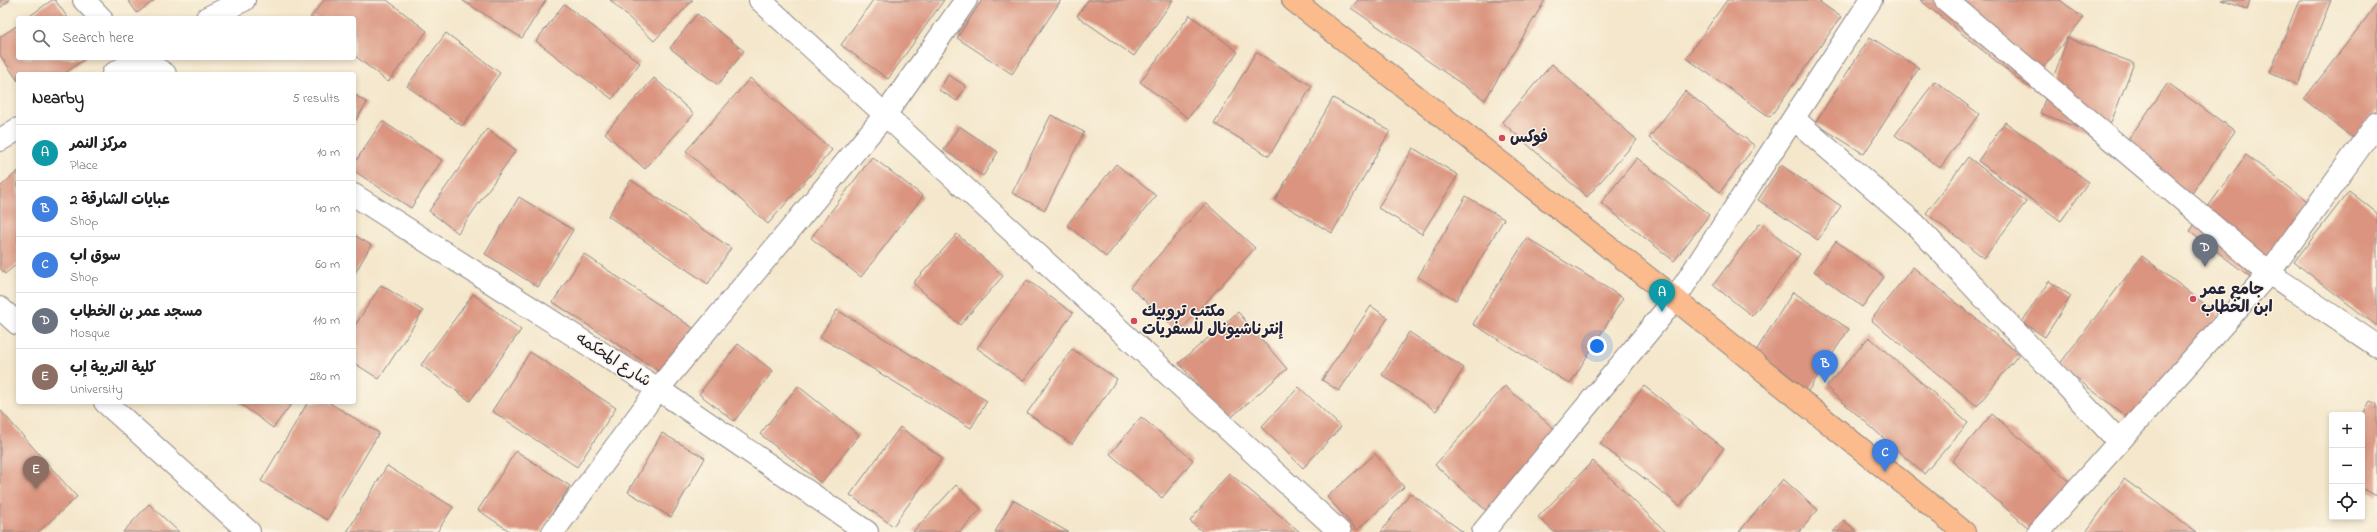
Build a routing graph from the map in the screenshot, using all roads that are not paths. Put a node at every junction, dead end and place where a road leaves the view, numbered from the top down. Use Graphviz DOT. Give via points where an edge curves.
graph roads {
  1 [pos="84,0"];
  2 [pos="244,0"];
  3 [pos="760,0"];
  4 [pos="966,0"];
  5 [pos="1293,0"];
  6 [pos="1871,0"];
  7 [pos="1946,0"];
  8 [pos="99,16"];
  9 [pos="212,16"];
  10 [pos="137,60"];
  11 [pos="143,60"];
  12 [pos="116,72"];
  13 [pos="162,72"];
  14 [pos="884,115"];
  15 [pos="1794,118"];
  16 [pos="2377,123"];
  17 [pos="16,130"];
  18 [pos="0,140"];
  19 [pos="356,196"];
  20 [pos="2269,273"];
  21 [pos="1675,299"];
  22 [pos="0,308"];
  23 [pos="16,322"];
  24 [pos="2377,346"];
  25 [pos="658,389"];
  26 [pos="107,404"];
  27 [pos="2119,442"];
  28 [pos="250,532"];
  29 [pos="552,532"];
  30 [pos="868,532"];
  31 [pos="1340,532"];
  32 [pos="1483,532"];
  33 [pos="1964,532"];
  34 [pos="2039,532"];
  1 -- 8 [label="street"];
  2 -- 9 [label="street"];
  3 -- 14 [label="street"];
  4 -- 14 [label="street"];
  5 -- 21 [label="main road"];
  6 -- 15 [label="street"];
  7 -- 20 [label="street"];
  10 -- 12 [label="street"];
  11 -- 13 [label="street"];
  14 -- 25 [label="street"];
  14 -- 31 [label="street"];
  15 -- 21 [label="street"];
  15 -- 27 [label="street" via="1914,223"];
  16 -- 20 [label="street"];
  17 -- 18 [label="street"];
  19 -- 25 [label="street, شارع المحكمه"];
  20 -- 24 [label="street"];
  20 -- 27 [label="street"];
  21 -- 32 [label="street"];
  21 -- 33 [label="main road"];
  22 -- 23 [label="street"];
  25 -- 29 [label="street"];
  25 -- 30 [label="street, شارع المحكمه"];
  26 -- 28 [label="street"];
  27 -- 34 [label="street"];
}
